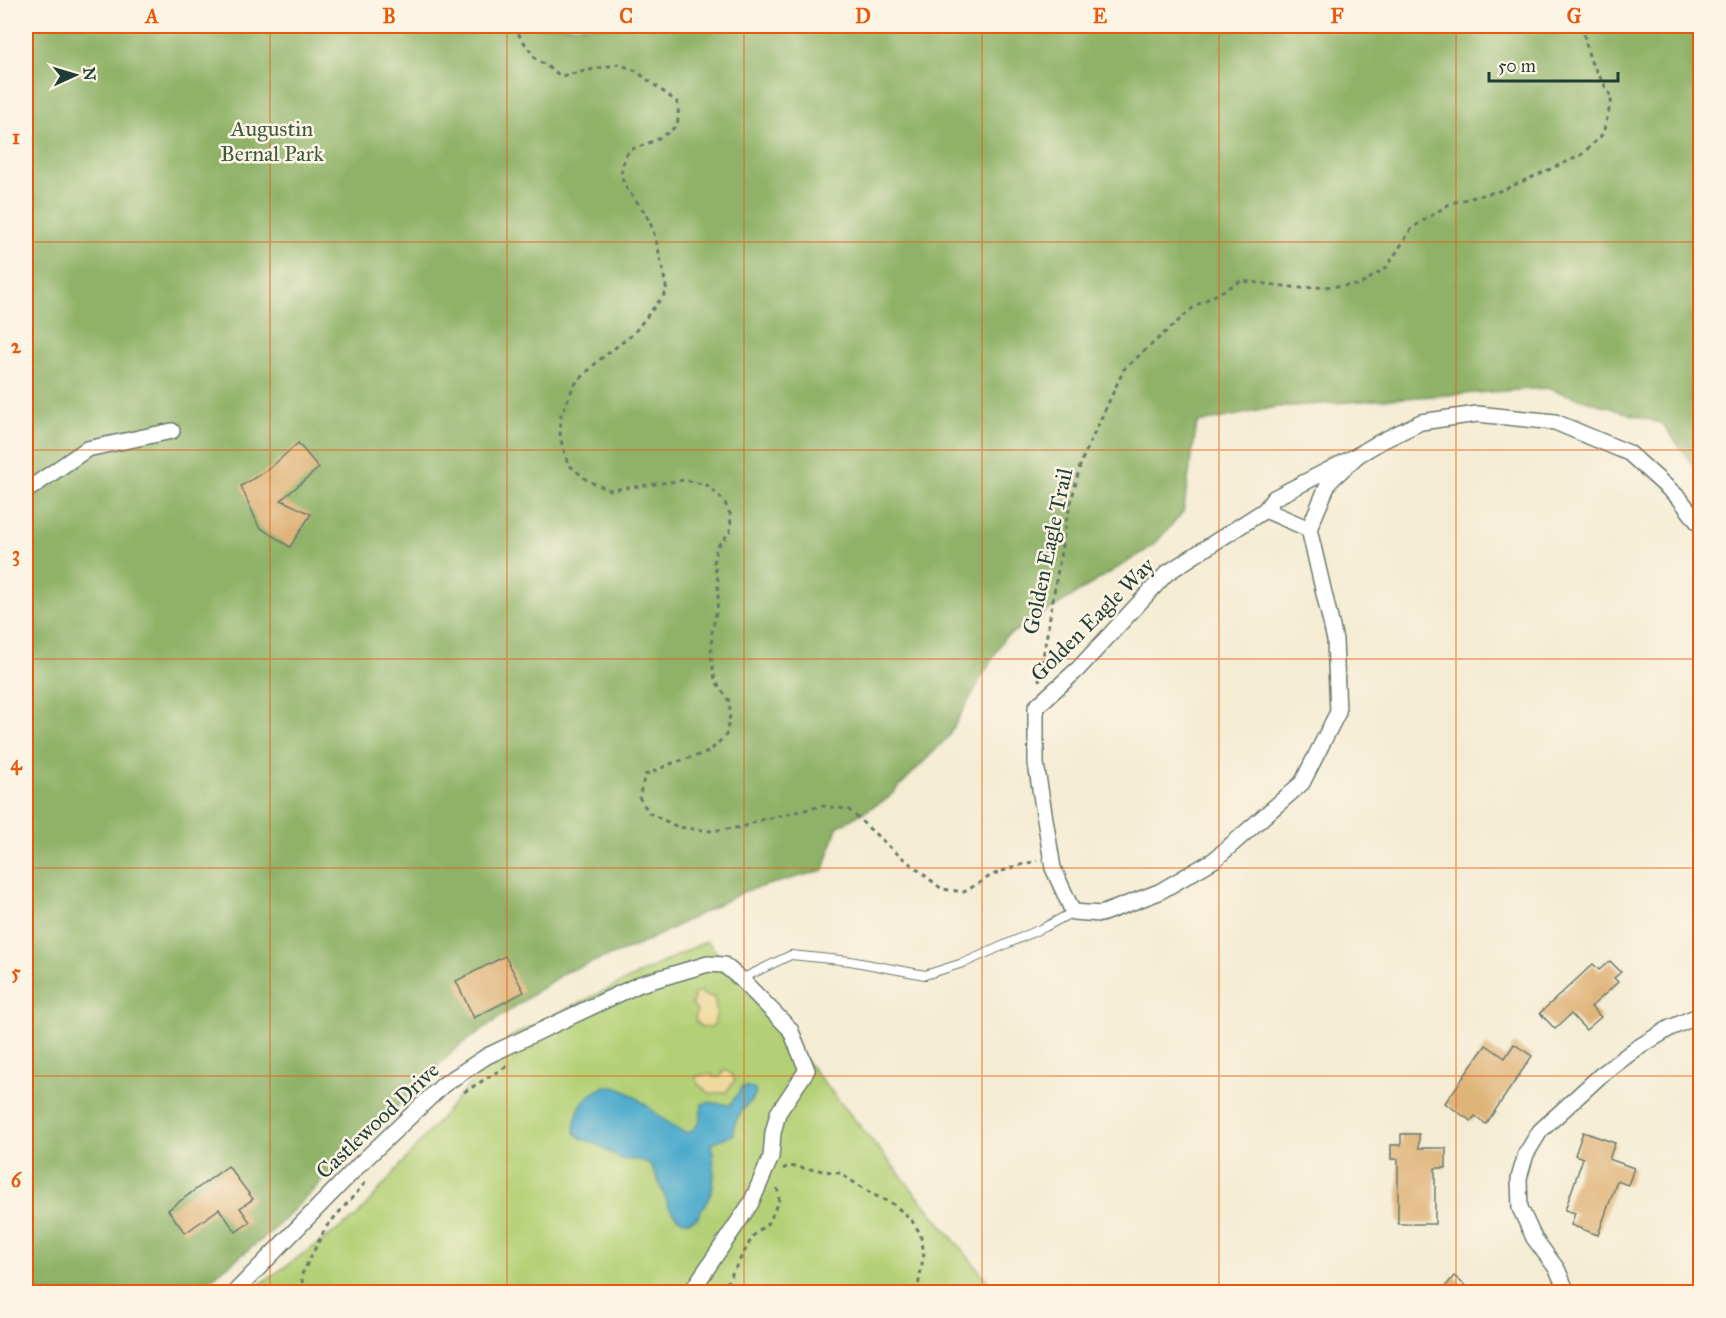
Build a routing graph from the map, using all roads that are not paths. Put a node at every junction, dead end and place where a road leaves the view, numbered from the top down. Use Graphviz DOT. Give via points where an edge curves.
graph roads {
  1 [pos="172,431"];
  2 [pos="1358,455"];
  3 [pos="26,491"];
  4 [pos="1265,510"];
  5 [pos="1701,525"];
  6 [pos="1309,529"];
  7 [pos="1072,912"];
  8 [pos="741,979"];
  9 [pos="1701,1015"];
  10 [pos="236,1293"];
  11 [pos="691,1293"];
  12 [pos="1568,1293"];
  1 -- 3 [label="street" via="87,449"];
  2 -- 4 [label="street, Golden Eagle Way" via="1274,498"];
  2 -- 5 [label="street, Golden Eagle Way" via="1421,422 1477,414 1555,422 1629,453 1680,499"];
  2 -- 6 [label="street, Golden Eagle Way" via="1329,482"];
  4 -- 6 [label="street"];
  4 -- 7 [label="street, Golden Eagle Way" via="1167,573 1078,669 1036,707 1036,764 1051,857"];
  6 -- 7 [label="street" via="1335,640 1338,712 1302,783 1214,860 1159,892 1101,914"];
  7 -- 8 [label="lane" via="966,962 925,975 791,955"];
  8 -- 10 [label="street, Castlewood Drive" via="724,965 708,964 640,984 487,1056 443,1085 410,1116"];
  8 -- 11 [label="street, Castlewood Drive" via="790,1029 807,1070 778,1113 771,1157 751,1203"];
  9 -- 12 [label="street" via="1670,1028 1600,1076 1540,1131 1527,1154 1519,1178 1520,1208 1533,1239 1557,1269"];
}
